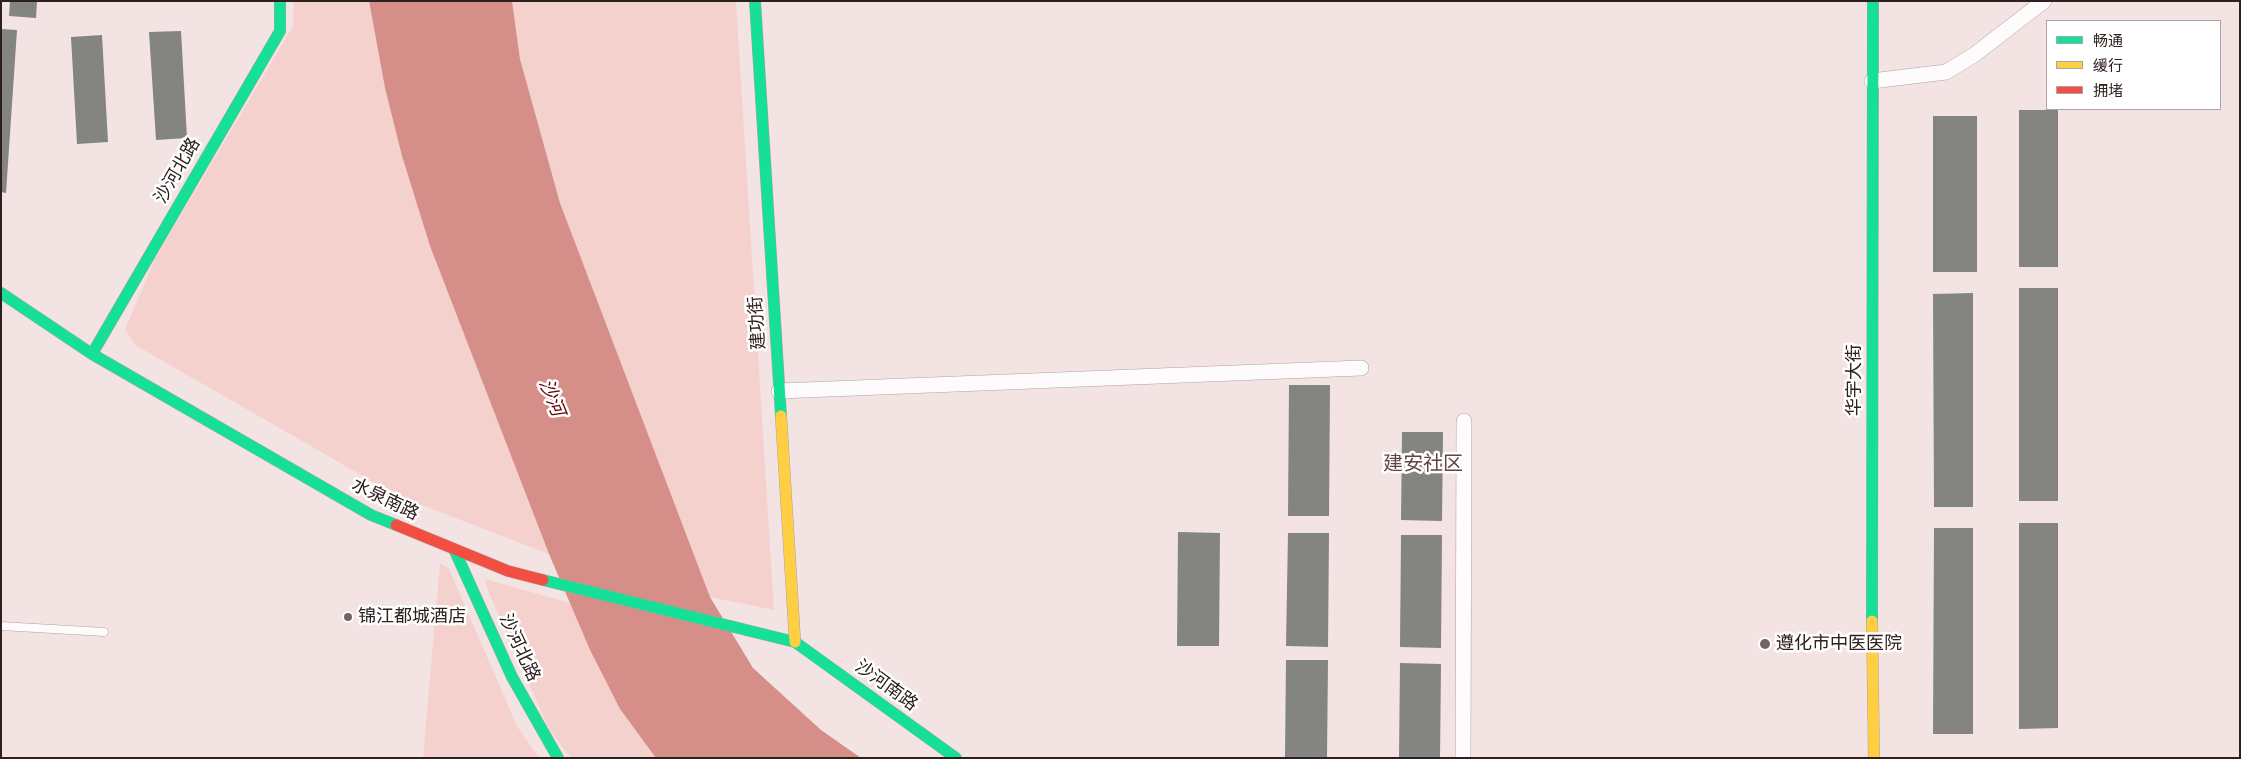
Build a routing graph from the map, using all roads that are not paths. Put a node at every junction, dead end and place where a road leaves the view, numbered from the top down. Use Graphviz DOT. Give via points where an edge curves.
graph roads {
  1 [pos="280,1"];
  2 [pos="755,1"];
  3 [pos="1873,1"];
  4 [pos="2044,1"];
  5 [pos="1872,81"];
  6 [pos="1,294"];
  7 [pos="92,354"];
  8 [pos="1361,368"];
  9 [pos="779,391"];
  10 [pos="1464,420"];
  11 [pos="454,550"];
  12 [pos="1,626"];
  13 [pos="104,632"];
  14 [pos="795,642"];
  15 [pos="558,758"];
  16 [pos="956,758"];
  17 [pos="1463,758"];
  18 [pos="1874,758"];
  1 -- 7 [label="street, 沙河北路" via="280,31"];
  2 -- 9 [label="street, 建功街"];
  3 -- 5 [label="street, 华宇大街"];
  4 -- 5 [label="street" via="1974,55 1946,72"];
  5 -- 18 [label="street, 华宇大街"];
  6 -- 7 [label="street, 水泉南路"];
  7 -- 11 [label="street, 水泉南路" via="371,516"];
  8 -- 9 [label="street"];
  9 -- 14 [label="street, 建功街"];
  10 -- 17 [label="street"];
  11 -- 14 [label="street, 水泉南路" via="508,571"];
  11 -- 15 [label="street, 沙河北路" via="512,677"];
  12 -- 13 [label="lane"];
  14 -- 16 [label="street, 沙河南路"];
}
